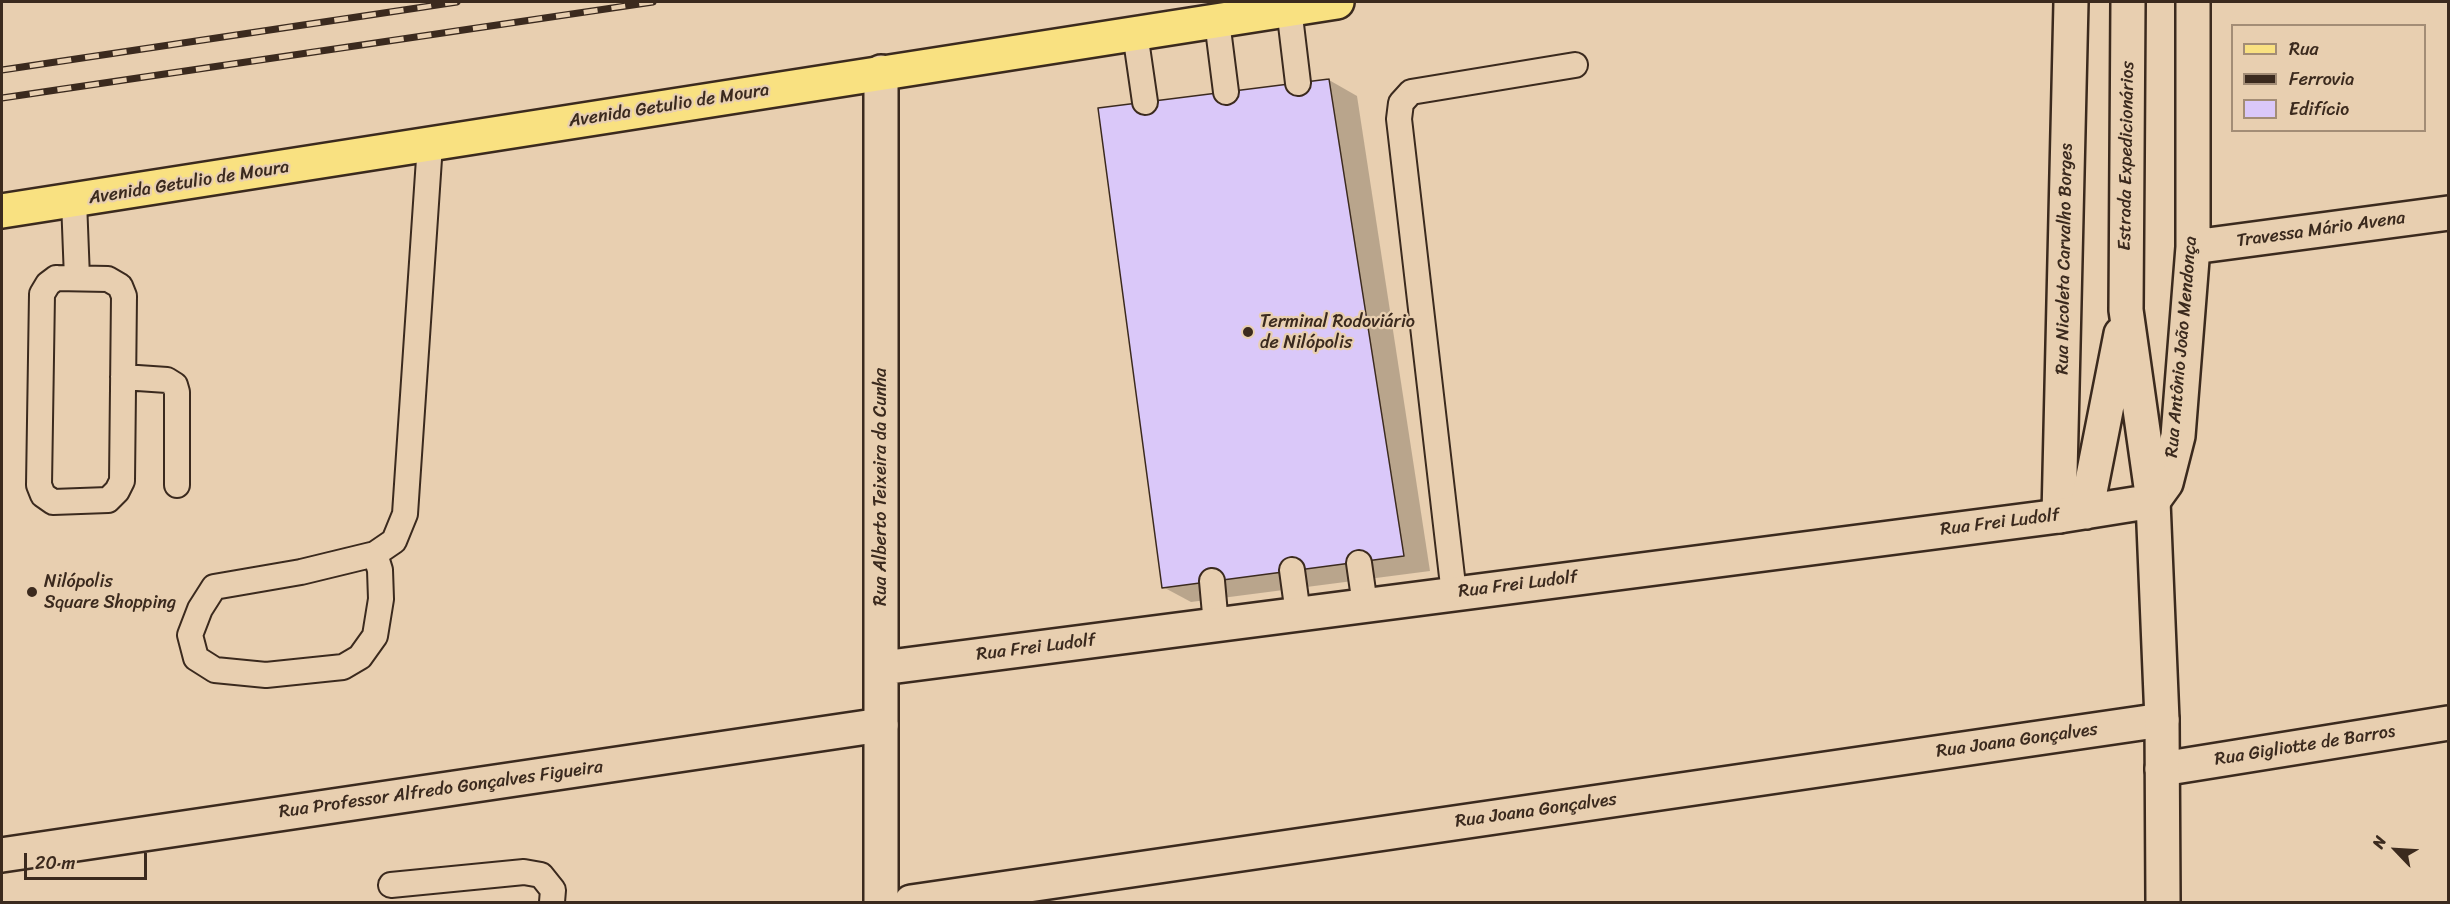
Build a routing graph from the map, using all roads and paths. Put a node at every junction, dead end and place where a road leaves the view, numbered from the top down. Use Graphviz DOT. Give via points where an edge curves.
graph roads {
  1 [pos="1337,2"];
  2 [pos="2071,2"];
  3 [pos="2128,2"];
  4 [pos="2193,2"];
  5 [pos="1289,8"];
  6 [pos="1217,21"];
  7 [pos="1136,33"];
  8 [pos="1575,64"];
  9 [pos="881,72"];
  10 [pos="1298,83"];
  11 [pos="1226,92"];
  12 [pos="1145,102"];
  13 [pos="430,144"];
  14 [pos="74,201"];
  15 [pos="2,211"];
  16 [pos="2448,213"];
  17 [pos="2193,247"];
  18 [pos="76,278"];
  19 [pos="2126,298"];
  20 [pos="123,377"];
  21 [pos="177,485"];
  22 [pos="2153,501"];
  23 [pos="2072,514"];
  24 [pos="375,554"];
  25 [pos="1359,562"];
  26 [pos="1292,570"];
  27 [pos="1212,581"];
  28 [pos="1454,594"];
  29 [pos="1365,605"];
  30 [pos="1298,614"];
  31 [pos="1216,625"];
  32 [pos="882,668"];
  33 [pos="2162,720"];
  34 [pos="2448,723"];
  35 [pos="881,724"];
  36 [pos="2162,769"];
  37 [pos="2,855"];
  38 [pos="391,885"];
  39 [pos="552,903"];
  40 [pos="881,903"];
  41 [pos="911,903"];
  42 [pos="2163,903"];
  1 -- 5 [label="main road, Avenida Getulio de Moura"];
  2 -- 23 [label="street, Rua Nicoleta Carvalho Borges"];
  3 -- 19 [label="street, Estrada Expedicionários"];
  4 -- 17 [label="street, Rua Antônio João Mendonça"];
  5 -- 6 [label="main road, Avenida Getulio de Moura"];
  5 -- 10 [label="lane"];
  6 -- 7 [label="main road, Avenida Getulio de Moura"];
  6 -- 11 [label="lane"];
  7 -- 9 [label="main road, Avenida Getulio de Moura"];
  7 -- 12 [label="lane"];
  8 -- 28 [label="lane" via="1411,92 1401,103 1399,119"];
  9 -- 13 [label="main road, Avenida Getulio de Moura"];
  9 -- 32 [label="street, Rua Alberto Teixeira da Cunha"];
  13 -- 14 [label="main road, Avenida Getulio de Moura"];
  13 -- 24 [label="lane" via="405,514 394,541"];
  14 -- 15 [label="main road, Avenida Getulio de Moura"];
  14 -- 18 [label="lane"];
  16 -- 17 [label="street, Travessa Mário Avena"];
  17 -- 22 [label="street, Rua Antônio João Mendonça" via="2178,436 2166,483"];
  18 -- 20 [label="lane" via="108,279 120,286 124,296"];
  18 -- 20 [label="lane" via="56,278 42,294 39,485 43,495 53,502 108,500 117,491 122,481"];
  19 -- 22 [label="street, Estrada Expedicionários"];
  19 -- 23 [label="street, Estrada Expedicionários"];
  20 -- 21 [label="lane" via="167,380 175,385"];
  22 -- 23 [label="street, Rua Frei Ludolf"];
  22 -- 33 [label="street"];
  23 -- 28 [label="street, Rua Frei Ludolf"];
  24 -- 24 [label="lane" via="214,587 190,635 196,658 215,670 266,675 343,667 360,657 375,636 381,599"];
  25 -- 29 [label="lane"];
  26 -- 30 [label="lane"];
  27 -- 31 [label="lane"];
  28 -- 29 [label="street, Rua Frei Ludolf"];
  29 -- 30 [label="street, Rua Frei Ludolf"];
  30 -- 31 [label="street, Rua Frei Ludolf"];
  31 -- 32 [label="street, Rua Frei Ludolf"];
  32 -- 35 [label="street, Rua Alberto Teixeira da Cunha"];
  33 -- 36 [label="street"];
  33 -- 41 [label="street, Rua Joana Gonçalves"];
  34 -- 36 [label="street, Rua Gigliotte de Barros"];
  35 -- 37 [label="street, Rua Professor Alfredo Gonçalves Figueira"];
  35 -- 40 [label="street, Rua Alberto Teixeira da Cunha"];
  36 -- 42 [label="street"];
  38 -- 39 [label="lane" via="524,872 541,875 553,890"];
}
